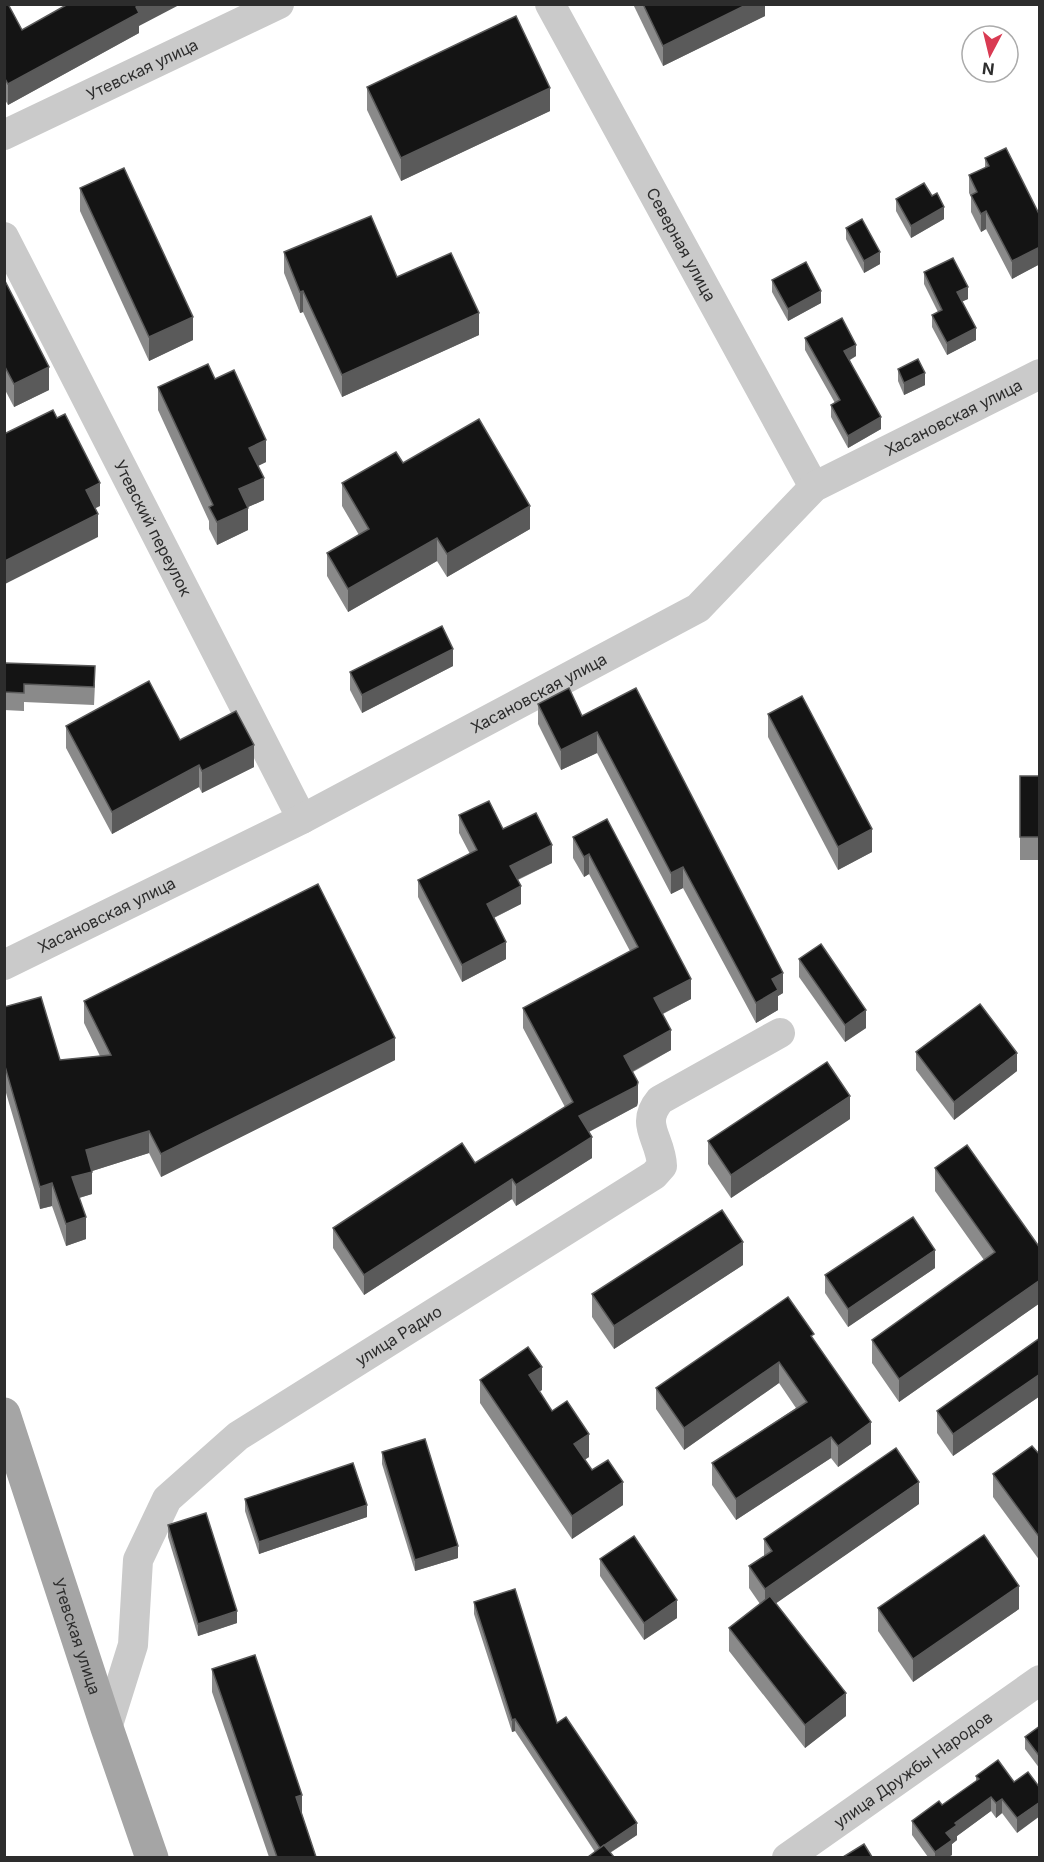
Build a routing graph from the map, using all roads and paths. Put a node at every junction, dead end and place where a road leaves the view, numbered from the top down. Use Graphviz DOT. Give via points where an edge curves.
graph roads {
  1 [pos="279,4"];
  2 [pos="550,4"];
  3 [pos="4,135"];
  4 [pos="4,237"];
  5 [pos="1040,374"];
  6 [pos="814,487"];
  7 [pos="302,819"];
  8 [pos="4,965"];
  9 [pos="780,1033"];
  10 [pos="4,1413"];
  11 [pos="1040,1680"];
  12 [pos="106,1728"];
  13 [pos="152,1857"];
  14 [pos="788,1857"];
  1 -- 3 [label="street, Утевская улица"];
  2 -- 6 [label="street, Северная улица"];
  4 -- 7 [label="street, Утевский переулок"];
  5 -- 6 [label="street, Хасановская улица"];
  6 -- 7 [label="street, Хасановская улица" via="698,608"];
  7 -- 8 [label="street, Хасановская улица"];
  9 -- 12 [label="street, улица Радио" via="660,1100 651,1111 650,1125 662,1166 654,1175 238,1436 167,1499 138,1560 133,1645"];
  10 -- 12 [label="main road, Утевская улица"];
  11 -- 14 [label="street, улица Дружбы Народов"];
  12 -- 13 [label="main road, Утевская улица"];
}
